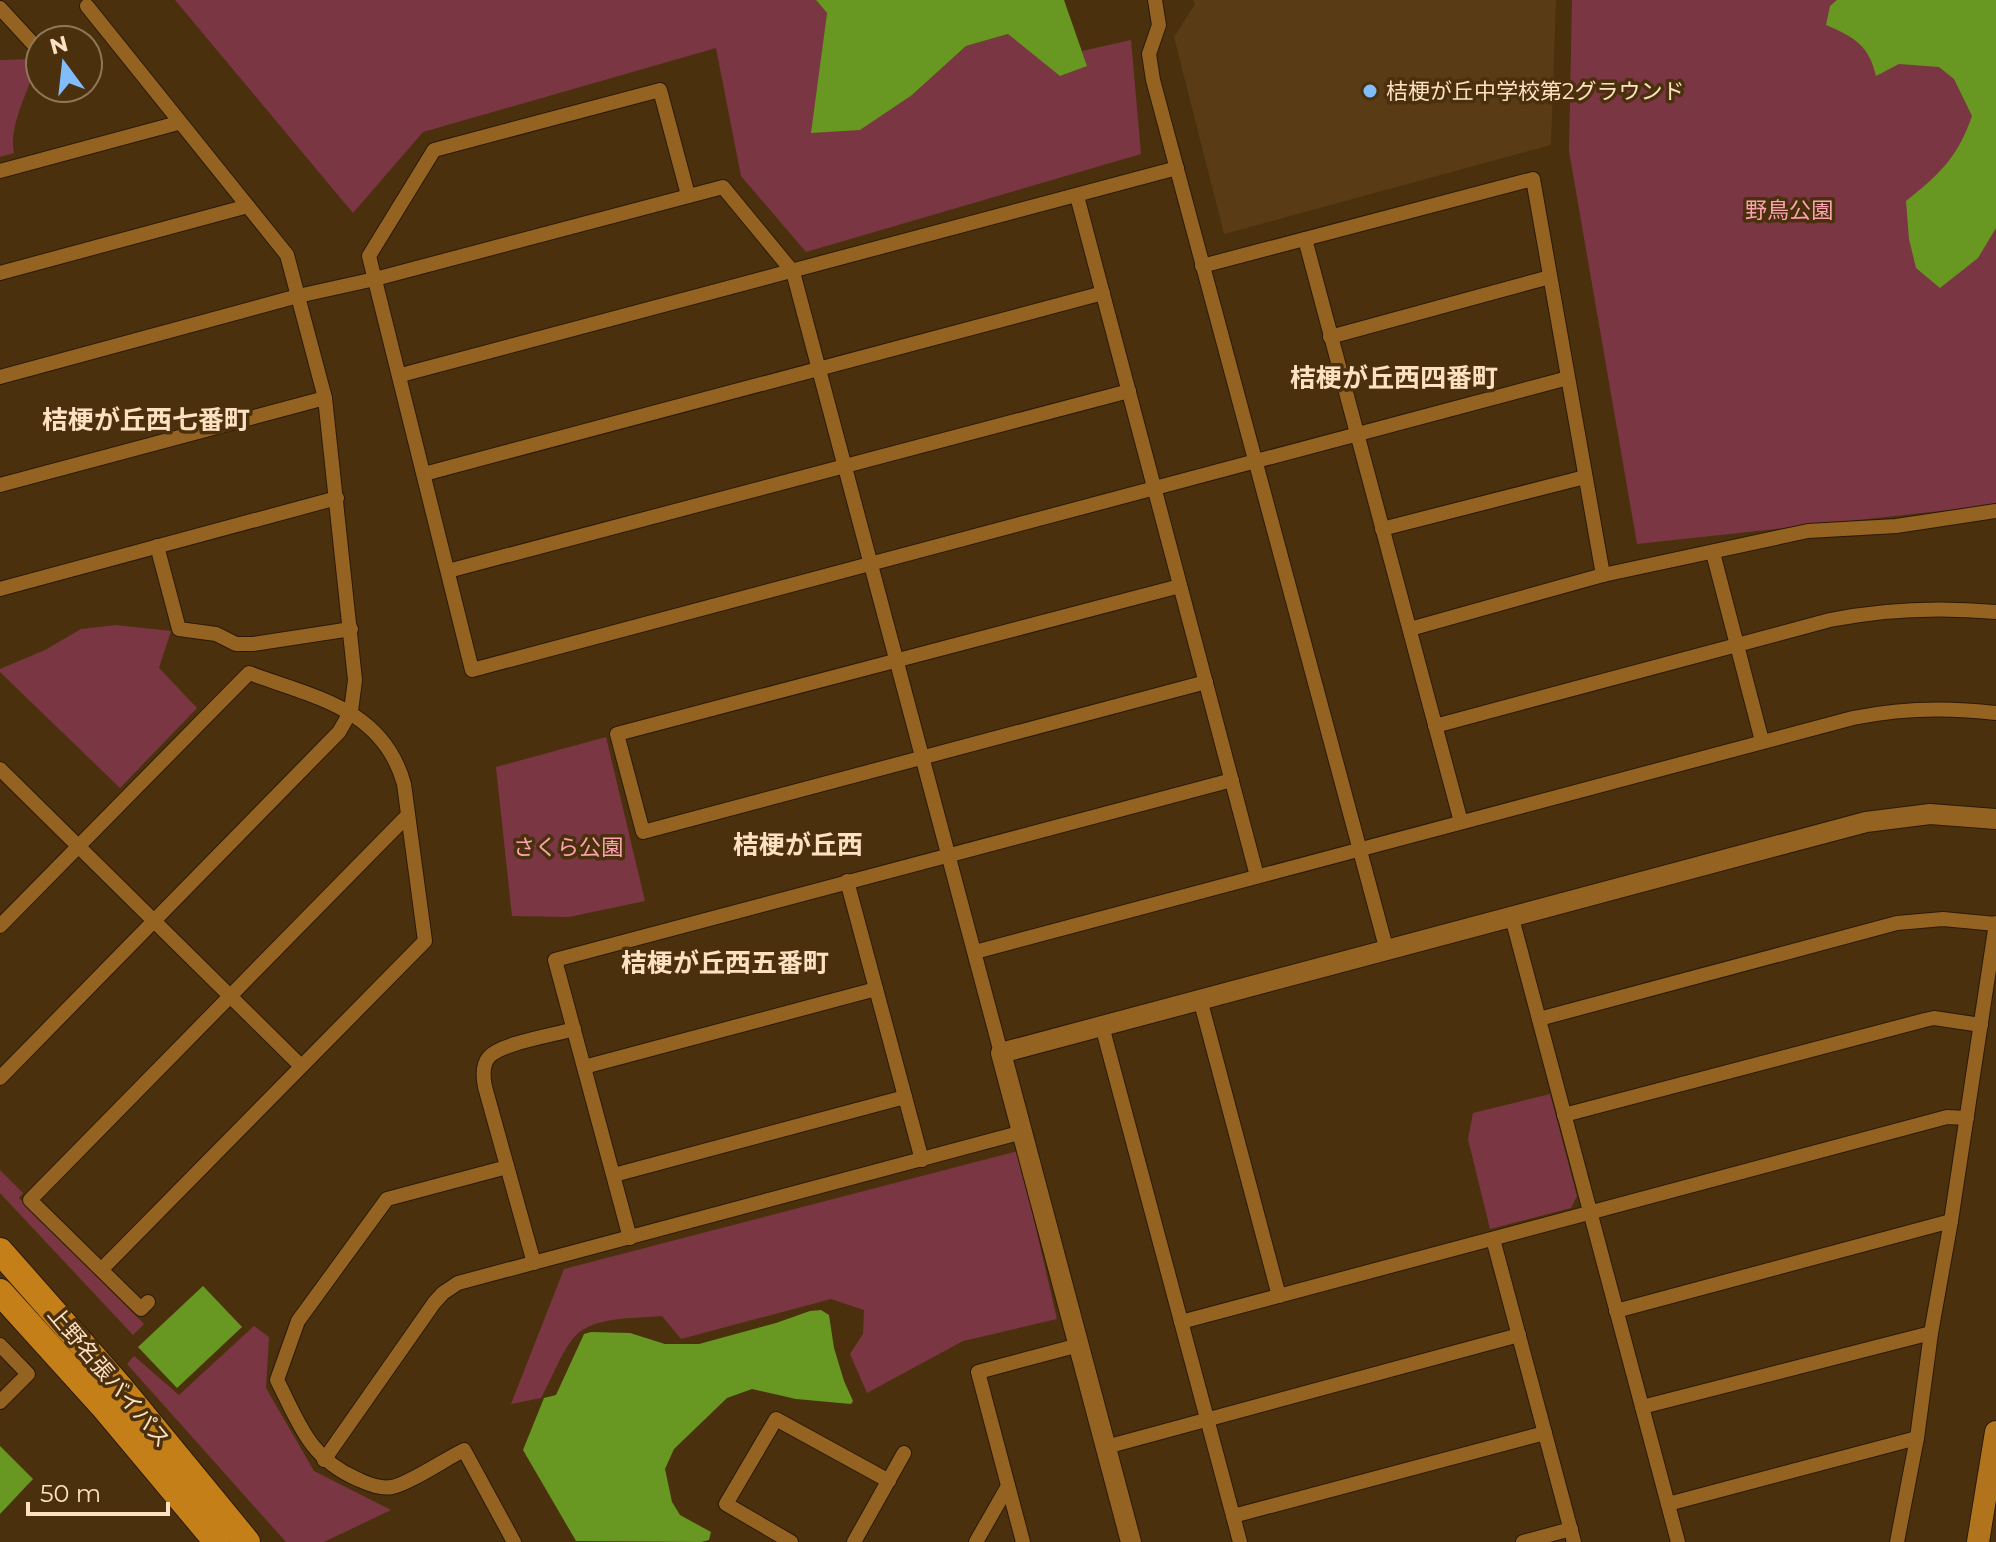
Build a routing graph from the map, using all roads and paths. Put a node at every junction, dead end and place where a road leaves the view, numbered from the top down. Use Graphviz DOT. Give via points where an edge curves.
graph roads {
  1 [pos="1155,0"];
  2 [pos="87,6"];
  3 [pos="0,8"];
  4 [pos="24,34"];
  5 [pos="178,123"];
  6 [pos="1177,168"];
  7 [pos="0,171"];
  8 [pos="688,195"];
  9 [pos="1077,196"];
  10 [pos="248,206"];
  11 [pos="1305,239"];
  12 [pos="1202,266"];
  13 [pos="793,272"];
  14 [pos="0,273"];
  15 [pos="1550,277"];
  16 [pos="375,279"];
  17 [pos="1103,293"];
  18 [pos="298,296"];
  19 [pos="1330,337"];
  20 [pos="819,369"];
  21 [pos="401,375"];
  22 [pos="0,377"];
  23 [pos="1568,378"];
  24 [pos="1129,391"];
  25 [pos="325,398"];
  26 [pos="1356,434"];
  27 [pos="1255,462"];
  28 [pos="844,465"];
  29 [pos="424,474"];
  30 [pos="1585,477"];
  31 [pos="0,485"];
  32 [pos="1153,488"];
  33 [pos="337,498"];
  34 [pos="1996,511"];
  35 [pos="1382,529"];
  36 [pos="157,546"];
  37 [pos="1713,553"];
  38 [pos="871,563"];
  39 [pos="448,571"];
  40 [pos="1603,575"];
  41 [pos="1180,586"];
  42 [pos="0,589"];
  43 [pos="1996,612"];
  44 [pos="351,629"];
  45 [pos="1410,629"];
  46 [pos="1736,646"];
  47 [pos="897,660"];
  48 [pos="1206,682"];
  49 [pos="351,711"];
  50 [pos="1996,713"];
  51 [pos="1435,726"];
  52 [pos="1762,741"];
  53 [pos="922,757"];
  54 [pos="2,775"];
  55 [pos="1232,780"];
  56 [pos="408,815"];
  57 [pos="1996,819"];
  58 [pos="1461,822"];
  59 [pos="79,846"];
  60 [pos="1359,849"];
  61 [pos="947,855"];
  62 [pos="1257,876"];
  63 [pos="847,881"];
  64 [pos="1512,918"];
  65 [pos="155,921"];
  66 [pos="1996,924"];
  67 [pos="0,926"];
  68 [pos="1387,951"];
  69 [pos="975,952"];
  70 [pos="876,989"];
  71 [pos="230,996"];
  72 [pos="1200,999"];
  73 [pos="1539,1019"];
  74 [pos="1981,1025"];
  75 [pos="1102,1026"];
  76 [pos="574,1029"];
  77 [pos="1001,1053"];
  78 [pos="301,1066"];
  79 [pos="584,1067"];
  80 [pos="0,1078"];
  81 [pos="905,1097"];
  82 [pos="1564,1115"];
  83 [pos="1967,1118"];
  84 [pos="1023,1132"];
  85 [pos="922,1160"];
  86 [pos="507,1167"];
  87 [pos="614,1175"];
  88 [pos="1591,1213"];
  89 [pos="1951,1221"];
  90 [pos="630,1238"];
  91 [pos="1493,1239"];
  92 [pos="0,1251"];
  93 [pos="534,1263"];
  94 [pos="102,1269"];
  95 [pos="0,1292"];
  96 [pos="1279,1296"];
  97 [pos="148,1302"];
  98 [pos="1616,1311"];
  99 [pos="1181,1322"];
  100 [pos="1931,1333"];
  101 [pos="1519,1335"];
  102 [pos="0,1345"];
  103 [pos="1079,1345"];
  104 [pos="0,1402"];
  105 [pos="1642,1407"];
  106 [pos="1207,1419"];
  107 [pos="1996,1432"];
  108 [pos="1545,1433"];
  109 [pos="1917,1438"];
  110 [pos="1106,1447"];
  111 [pos="904,1453"];
  112 [pos="324,1460"];
  113 [pos="889,1481"];
  114 [pos="1008,1486"];
  115 [pos="1668,1504"];
  116 [pos="1233,1516"];
  117 [pos="1572,1536"];
  118 [pos="217,1542"];
  119 [pos="247,1542"];
  120 [pos="514,1542"];
  121 [pos="791,1542"];
  122 [pos="854,1542"];
  123 [pos="976,1542"];
  124 [pos="1023,1542"];
  125 [pos="1131,1542"];
  126 [pos="1240,1542"];
  127 [pos="1523,1542"];
  128 [pos="1678,1542"];
  129 [pos="1897,1542"];
  130 [pos="1978,1542"];
  1 -- 6 [label="street" via="1159,25 1150,65"];
  2 -- 5 [label="street"];
  3 -- 4 [label="street"];
  5 -- 7 [label="street"];
  5 -- 10 [label="street"];
  6 -- 9 [label="street"];
  6 -- 12 [label="street"];
  8 -- 13 [label="street" via="723,187"];
  8 -- 16 [label="street"];
  8 -- 16 [label="street" via="660,90 434,150 369,256"];
  9 -- 13 [label="street"];
  9 -- 17 [label="street"];
  10 -- 14 [label="street"];
  10 -- 18 [label="street" via="287,255"];
  11 -- 12 [label="street"];
  11 -- 15 [label="street" via="1533,179"];
  11 -- 19 [label="street"];
  12 -- 27 [label="street"];
  13 -- 20 [label="street"];
  13 -- 21 [label="street"];
  15 -- 19 [label="street"];
  15 -- 23 [label="street"];
  16 -- 18 [label="street"];
  16 -- 21 [label="street"];
  17 -- 20 [label="street"];
  17 -- 24 [label="street"];
  18 -- 22 [label="street"];
  18 -- 25 [label="street"];
  19 -- 26 [label="street"];
  20 -- 28 [label="street"];
  20 -- 29 [label="street"];
  21 -- 29 [label="street"];
  23 -- 26 [label="street"];
  23 -- 30 [label="street"];
  24 -- 28 [label="street"];
  24 -- 32 [label="street"];
  25 -- 31 [label="street"];
  25 -- 33 [label="street"];
  26 -- 27 [label="street"];
  26 -- 35 [label="street"];
  27 -- 32 [label="street"];
  27 -- 60 [label="street"];
  28 -- 38 [label="street"];
  28 -- 39 [label="street"];
  29 -- 39 [label="street"];
  30 -- 35 [label="street"];
  30 -- 40 [label="street"];
  32 -- 38 [label="street"];
  32 -- 41 [label="street"];
  33 -- 36 [label="street"];
  33 -- 44 [label="street"];
  34 -- 37 [label="street" via="1896,526 1808,531"];
  35 -- 45 [label="street"];
  36 -- 42 [label="street"];
  36 -- 44 [label="street" via="179,629 216,634 236,644"];
  37 -- 40 [label="street"];
  37 -- 46 [label="street"];
  38 -- 39 [label="street" via="472,670"];
  38 -- 47 [label="street"];
  40 -- 45 [label="street"];
  41 -- 47 [label="street"];
  41 -- 48 [label="street"];
  43 -- 46 [label="street" via="1858,615"];
  44 -- 49 [label="street"];
  45 -- 51 [label="street"];
  46 -- 51 [label="street"];
  46 -- 52 [label="street"];
  47 -- 53 [label="street"];
  47 -- 53 [label="street" via="617,734 643,832"];
  48 -- 53 [label="street"];
  48 -- 55 [label="street"];
  49 -- 56 [label="street" via="397,761"];
  49 -- 59 [label="street" via="249,673"];
  49 -- 65 [label="street" via="339,732"];
  50 -- 52 [label="street" via="1894,711"];
  51 -- 58 [label="street"];
  52 -- 58 [label="street"];
  53 -- 61 [label="street"];
  54 -- 59 [label="street"];
  55 -- 61 [label="street"];
  55 -- 62 [label="street"];
  56 -- 71 [label="street"];
  56 -- 78 [label="street" via="425,941 401,971"];
  57 -- 64 [label="street" via="1930,814 1866,822"];
  58 -- 60 [label="street"];
  59 -- 65 [label="street"];
  59 -- 67 [label="street"];
  60 -- 62 [label="street"];
  60 -- 68 [label="street"];
  61 -- 63 [label="street"];
  61 -- 69 [label="street"];
  62 -- 69 [label="street"];
  63 -- 70 [label="street"];
  63 -- 76 [label="street" via="555,960"];
  64 -- 68 [label="street"];
  64 -- 73 [label="street"];
  65 -- 71 [label="street"];
  65 -- 80 [label="street"];
  66 -- 73 [label="street" via="1943,919 1897,923"];
  66 -- 74 [label="street"];
  68 -- 72 [label="street"];
  69 -- 77 [label="street"];
  70 -- 79 [label="street"];
  70 -- 81 [label="street"];
  71 -- 78 [label="street"];
  71 -- 94 [label="street" via="30,1200"];
  72 -- 75 [label="street"];
  72 -- 96 [label="street"];
  73 -- 82 [label="street"];
  74 -- 82 [label="street" via="1934,1018"];
  74 -- 83 [label="street"];
  75 -- 77 [label="street"];
  75 -- 99 [label="street"];
  76 -- 79 [label="street"];
  76 -- 86 [label="street" via="500,1049 488,1058 483,1077"];
  77 -- 84 [label="street"];
  78 -- 94 [label="street"];
  79 -- 87 [label="street"];
  81 -- 85 [label="street"];
  81 -- 87 [label="street"];
  82 -- 88 [label="street"];
  83 -- 88 [label="street" via="1947,1117"];
  83 -- 89 [label="street"];
  84 -- 85 [label="street"];
  84 -- 103 [label="street"];
  85 -- 90 [label="street"];
  86 -- 93 [label="street"];
  86 -- 112 [label="street" via="387,1199 298,1321 277,1380"];
  87 -- 90 [label="street"];
  88 -- 91 [label="street"];
  88 -- 98 [label="street"];
  89 -- 98 [label="street"];
  89 -- 100 [label="street"];
  90 -- 93 [label="street"];
  91 -- 96 [label="street"];
  91 -- 101 [label="street"];
  92 -- 119 [label="highway, 上野名張バイパス"];
  93 -- 112 [label="street" via="458,1283 443,1293"];
  94 -- 97 [label="street" via="141,1309"];
  95 -- 118 [label="highway, 上野名張バイパス"];
  96 -- 99 [label="street"];
  98 -- 105 [label="street"];
  99 -- 106 [label="street"];
  100 -- 105 [label="street"];
  100 -- 109 [label="street"];
  101 -- 106 [label="street"];
  101 -- 108 [label="street"];
  102 -- 104 [label="street" via="28,1374"];
  103 -- 110 [label="street"];
  103 -- 114 [label="street" via="978,1372"];
  105 -- 115 [label="street"];
  106 -- 110 [label="street"];
  106 -- 116 [label="street"];
  107 -- 130 [label="main road"];
  108 -- 116 [label="street"];
  108 -- 117 [label="street"];
  109 -- 115 [label="street"];
  109 -- 129 [label="street"];
  110 -- 125 [label="street"];
  111 -- 113 [label="street"];
  112 -- 120 [label="street" via="376,1487 395,1487 464,1450"];
  113 -- 121 [label="street" via="776,1419 726,1504"];
  113 -- 122 [label="street"];
  114 -- 123 [label="street"];
  114 -- 124 [label="street"];
  115 -- 128 [label="street"];
  116 -- 126 [label="street"];
  117 -- 127 [label="street"];
}
